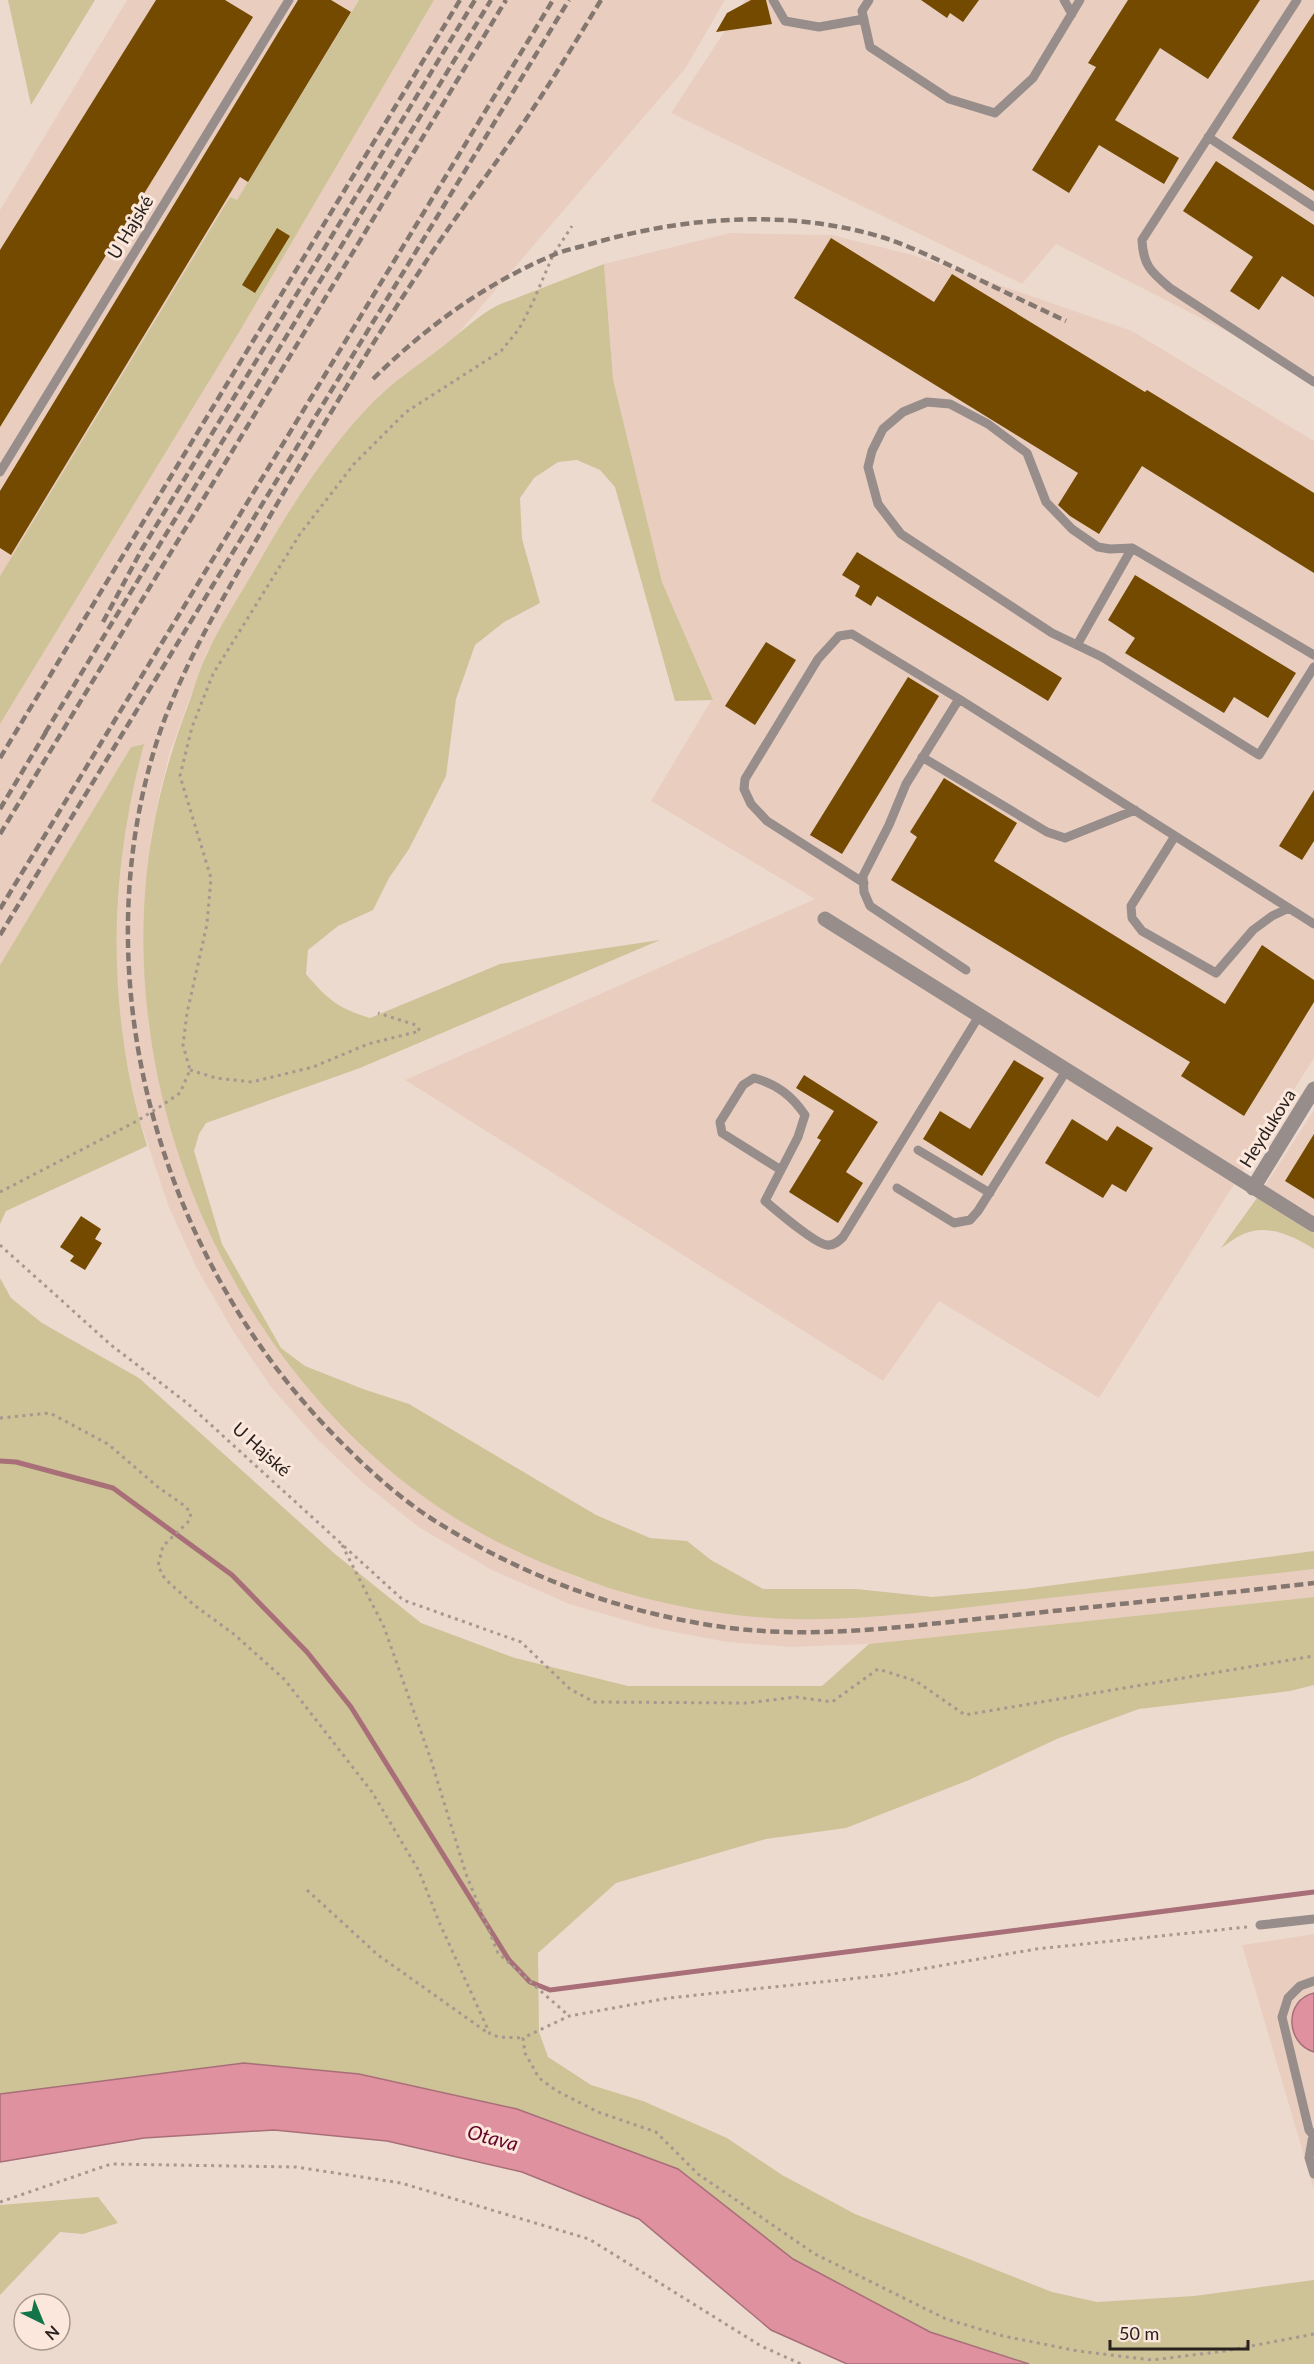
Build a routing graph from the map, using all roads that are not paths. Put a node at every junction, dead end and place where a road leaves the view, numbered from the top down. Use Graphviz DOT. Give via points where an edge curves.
graph roads {
  1 [pos="289,0"];
  2 [pos="773,0"];
  3 [pos="869,0"];
  4 [pos="1064,0"];
  5 [pos="1080,0"];
  6 [pos="1297,0"];
  7 [pos="1071,14"];
  8 [pos="864,19"];
  9 [pos="1208,137"];
  10 [pos="1314,207"];
  11 [pos="1314,382"];
  12 [pos="0,472"];
  13 [pos="1132,548"];
  14 [pos="1077,645"];
  15 [pos="1314,655"];
  16 [pos="1314,667"];
  17 [pos="959,699"];
  18 [pos="922,757"];
  19 [pos="1134,810"];
  20 [pos="1176,836"];
  21 [pos="864,883"];
  22 [pos="1289,908"];
  23 [pos="825,919"];
  24 [pos="1314,924"];
  25 [pos="966,970"];
  26 [pos="979,1016"];
  27 [pos="1066,1071"];
  28 [pos="1314,1089"];
  29 [pos="918,1150"];
  30 [pos="781,1170"];
  31 [pos="897,1188"];
  32 [pos="1253,1188"];
  33 [pos="990,1192"];
  34 [pos="1314,1225"];
  35 [pos="1314,1919"];
  36 [pos="1260,1926"];
  37 [pos="1314,1981"];
  38 [pos="1314,2135"];
  39 [pos="1314,2174"];
  1 -- 12 [label="lane, U Hajské"];
  2 -- 8 [label="lane" via="785,21 819,27"];
  3 -- 8 [label="lane" via="862,11"];
  4 -- 7 [label="lane"];
  5 -- 7 [label="lane"];
  6 -- 9 [label="lane"];
  7 -- 8 [label="lane" via="1033,78 995,113 949,99 870,47"];
  9 -- 10 [label="lane"];
  9 -- 11 [label="lane" via="1142,240 1143,257 1153,274 1170,288"];
  13 -- 14 [label="lane"];
  13 -- 14 [label="lane" via="1098,547 1072,529 1046,502 1027,453 988,424 950,404 927,402 903,412 883,429 868,467 878,504 901,534 1052,633"];
  13 -- 15 [label="lane"];
  14 -- 16 [label="lane" via="1258,755"];
  17 -- 18 [label="lane"];
  17 -- 19 [label="lane"];
  17 -- 21 [label="lane" via="852,634 839,636 818,659 745,779 744,789 751,804 767,821"];
  18 -- 19 [label="lane" via="1047,832 1065,838"];
  18 -- 21 [label="lane" via="863,876"];
  19 -- 20 [label="lane"];
  20 -- 22 [label="lane"];
  20 -- 22 [label="lane" via="1131,906 1132,918 1142,931 1216,973 1253,930"];
  21 -- 25 [label="lane" via="870,906"];
  22 -- 24 [label="lane"];
  23 -- 26 [label="street"];
  26 -- 27 [label="street"];
  26 -- 30 [label="lane" via="837,1243 826,1245 812,1238 765,1201"];
  27 -- 32 [label="street"];
  27 -- 33 [label="lane"];
  28 -- 32 [label="street, Heydukova"];
  29 -- 33 [label="lane"];
  30 -- 30 [label="lane" via="805,1115 794,1098 769,1082 754,1078 743,1085 720,1122 722,1133"];
  31 -- 33 [label="lane" via="954,1223 970,1220"];
  32 -- 34 [label="street"];
  35 -- 36 [label="lane"];
  37 -- 38 [label="lane" via="1300,1986 1288,1998 1282,2017 1309,2130"];
  38 -- 39 [label="lane" via="1309,2158"];
}
